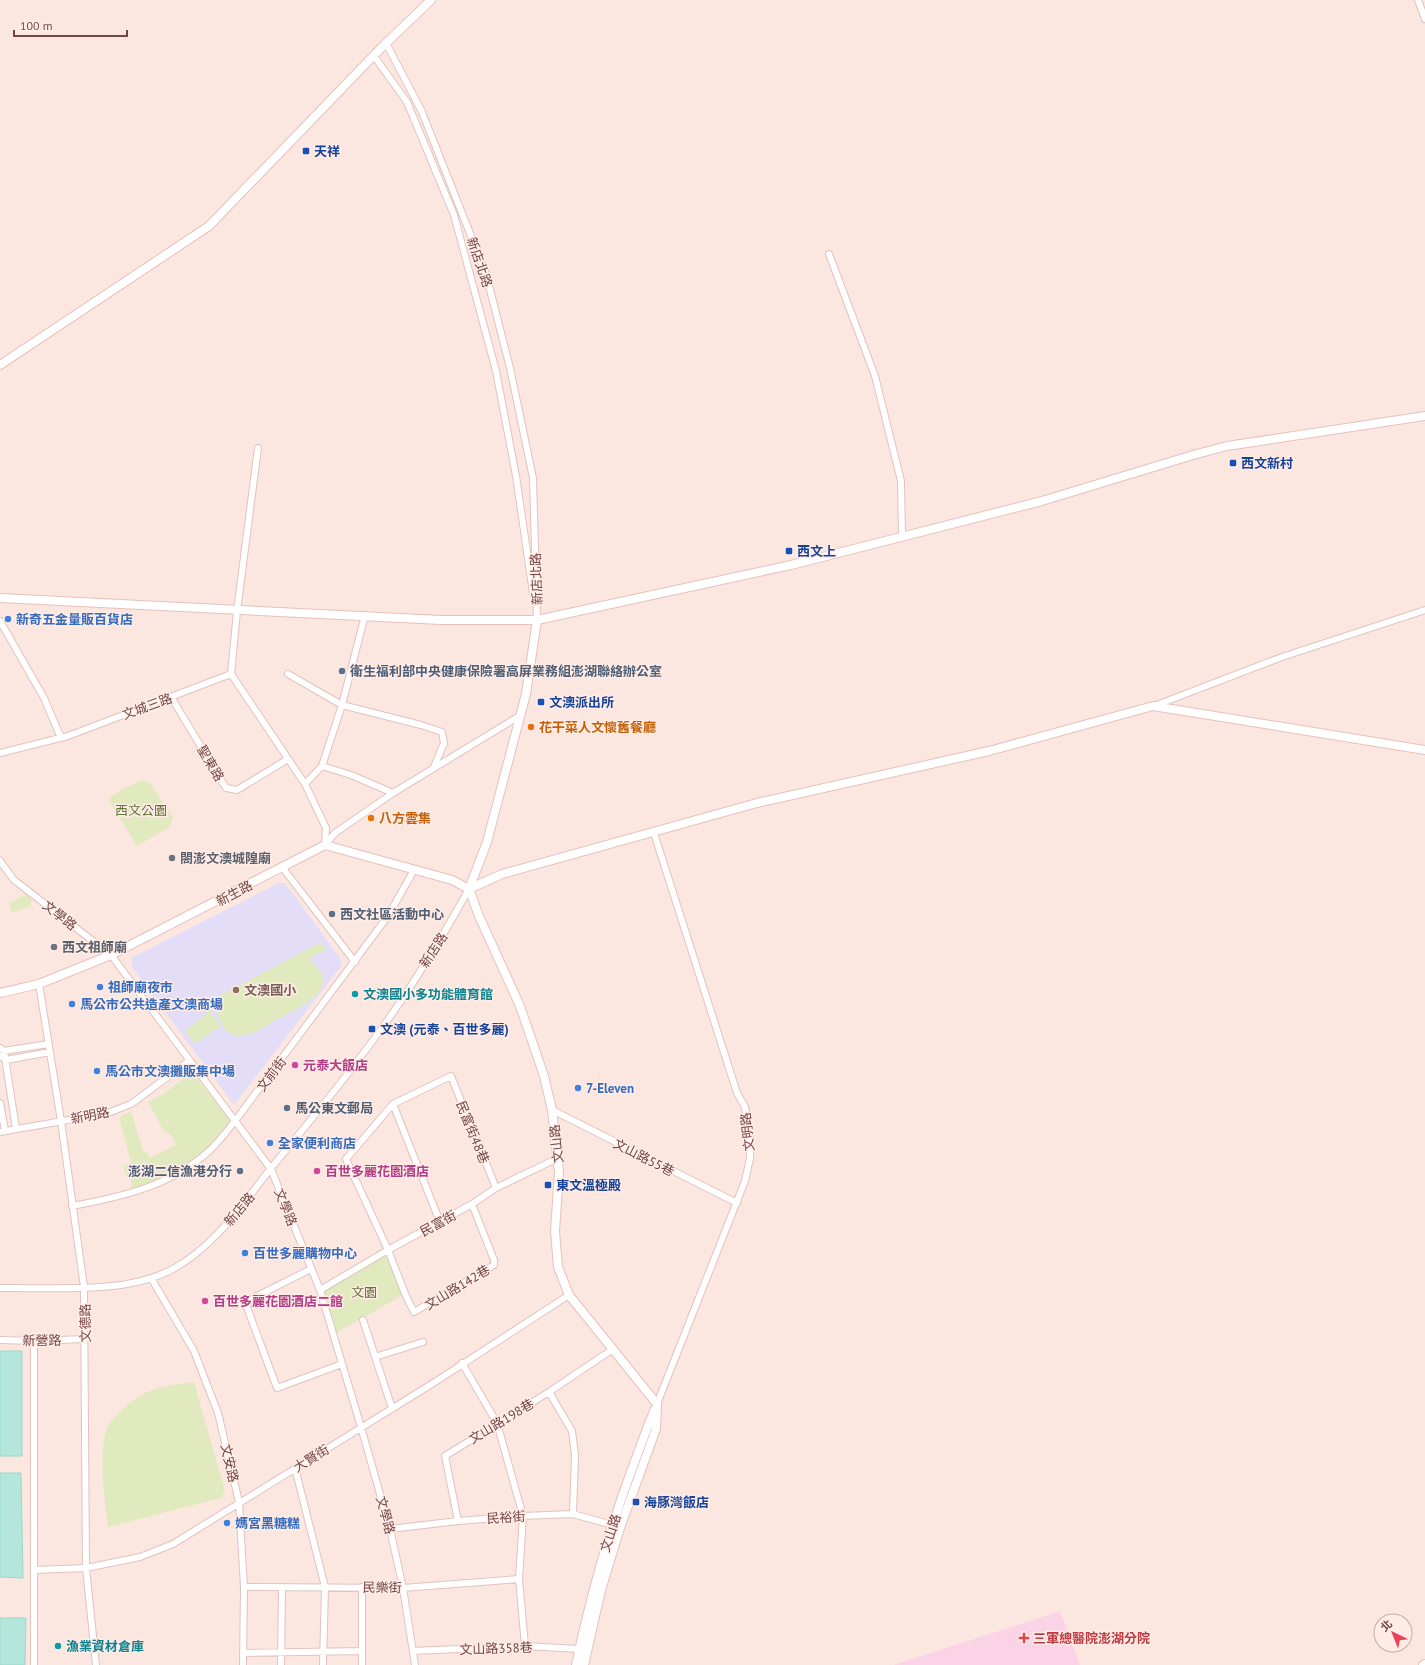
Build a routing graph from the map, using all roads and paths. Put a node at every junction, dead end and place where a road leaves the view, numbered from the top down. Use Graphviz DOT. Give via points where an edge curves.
graph roads {
  1 [pos="431,0"];
  2 [pos="1418,0"];
  3 [pos="1425,19"];
  4 [pos="386,43"];
  5 [pos="374,56"];
  6 [pos="829,254"];
  7 [pos="0,365"];
  8 [pos="1425,416"];
  9 [pos="258,448"];
  10 [pos="902,536"];
  11 [pos="0,598"];
  12 [pos="1425,610"];
  13 [pos="237,611"];
  14 [pos="365,615"];
  15 [pos="537,620"];
  16 [pos="0,621"];
  17 [pos="231,674"];
  18 [pos="288,674"];
  19 [pos="171,697"];
  20 [pos="342,705"];
  21 [pos="1153,706"];
  22 [pos="521,716"];
  23 [pos="61,738"];
  24 [pos="1425,750"];
  25 [pos="0,753"];
  26 [pos="288,759"];
  27 [pos="322,766"];
  28 [pos="434,767"];
  29 [pos="305,784"];
  30 [pos="392,793"];
  31 [pos="654,833"];
  32 [pos="325,845"];
  33 [pos="0,861"];
  34 [pos="282,867"];
  35 [pos="414,870"];
  36 [pos="470,889"];
  37 [pos="111,955"];
  38 [pos="355,962"];
  39 [pos="39,984"];
  40 [pos="0,993"];
  41 [pos="48,1044"];
  42 [pos="1,1052"];
  43 [pos="50,1052"];
  44 [pos="6,1060"];
  45 [pos="189,1061"];
  46 [pos="0,1103"];
  47 [pos="393,1104"];
  48 [pos="552,1110"];
  49 [pos="61,1121"];
  50 [pos="235,1121"];
  51 [pos="16,1129"];
  52 [pos="2,1131"];
  53 [pos="558,1158"];
  54 [pos="270,1169"];
  55 [pos="496,1188"];
  56 [pos="737,1203"];
  57 [pos="472,1204"];
  58 [pos="72,1206"];
  59 [pos="440,1222"];
  60 [pos="388,1250"];
  61 [pos="311,1270"];
  62 [pos="151,1278"];
  63 [pos="84,1287"];
  64 [pos="0,1288"];
  65 [pos="320,1290"];
  66 [pos="569,1295"];
  67 [pos="363,1320"];
  68 [pos="85,1339"];
  69 [pos="0,1340"];
  70 [pos="34,1341"];
  71 [pos="423,1342"];
  72 [pos="613,1349"];
  73 [pos="375,1357"];
  74 [pos="462,1363"];
  75 [pos="342,1364"];
  76 [pos="549,1392"];
  77 [pos="657,1404"];
  78 [pos="392,1408"];
  79 [pos="497,1423"];
  80 [pos="362,1426"];
  81 [pos="295,1468"];
  82 [pos="239,1502"];
  83 [pos="573,1514"];
  84 [pos="523,1516"];
  85 [pos="458,1521"];
  86 [pos="612,1525"];
  87 [pos="620,1528"];
  88 [pos="390,1529"];
  89 [pos="86,1568"];
  90 [pos="34,1570"];
  91 [pos="519,1579"];
  92 [pos="244,1587"];
  93 [pos="325,1587"];
  94 [pos="362,1587"];
  95 [pos="282,1588"];
  96 [pos="403,1588"];
  97 [pos="525,1646"];
  98 [pos="579,1649"];
  99 [pos="413,1651"];
  100 [pos="324,1652"];
  101 [pos="362,1652"];
  102 [pos="243,1653"];
  103 [pos="281,1653"];
  104 [pos="34,1665"];
  105 [pos="96,1665"];
  106 [pos="243,1665"];
  107 [pos="281,1665"];
  108 [pos="323,1665"];
  109 [pos="362,1665"];
  110 [pos="415,1665"];
  111 [pos="576,1665"];
  112 [pos="584,1665"];
  1 -- 4 [label="main road"];
  2 -- 3 [label="street"];
  4 -- 5 [label="main road"];
  4 -- 15 [label="street, 新店北路" via="422,112 486,274 510,368 533,478"];
  5 -- 7 [label="main road" via="209,226"];
  5 -- 15 [label="street, 新店北路" via="407,102 454,215 496,371 516,476"];
  6 -- 10 [label="street" via="875,376 901,480"];
  8 -- 10 [label="main road" via="1227,446 1042,501"];
  9 -- 13 [label="street"];
  10 -- 15 [label="main road" via="773,569"];
  11 -- 13 [label="main road"];
  12 -- 21 [label="street" via="1282,657"];
  13 -- 14 [label="main road"];
  13 -- 17 [label="street"];
  14 -- 15 [label="main road" via="441,620"];
  14 -- 20 [label="street"];
  15 -- 22 [label="main road, 新店路"];
  16 -- 23 [label="street" via="44,698"];
  17 -- 19 [label="street, 文城三路"];
  17 -- 26 [label="street"];
  18 -- 20 [label="street"];
  19 -- 23 [label="street, 文城三路"];
  19 -- 26 [label="street, 聖東路" via="226,788 237,790"];
  20 -- 27 [label="street"];
  20 -- 28 [label="street" via="442,732 444,743"];
  21 -- 24 [label="main road"];
  21 -- 31 [label="main road" via="989,751 758,803"];
  22 -- 28 [label="street"];
  22 -- 36 [label="main road, 新店路" via="487,842"];
  23 -- 25 [label="street, 文城三路"];
  26 -- 29 [label="street"];
  27 -- 29 [label="street"];
  27 -- 30 [label="street" via="351,775"];
  28 -- 30 [label="street"];
  29 -- 32 [label="street" via="326,828"];
  30 -- 32 [label="street" via="335,833"];
  31 -- 36 [label="main road" via="502,874"];
  31 -- 56 [label="street, 文明路" via="738,1093 745,1106 750,1134 750,1158"];
  32 -- 34 [label="main road, 新生路"];
  32 -- 35 [label="main road"];
  33 -- 37 [label="street, 文學路" via="14,880"];
  34 -- 37 [label="main road, 新生路"];
  34 -- 38 [label="street"];
  35 -- 36 [label="main road" via="452,880"];
  35 -- 38 [label="street, 文前街" via="388,916"];
  36 -- 48 [label="main road, 文山路" via="479,916 520,1006 544,1076"];
  36 -- 54 [label="street, 新店路" via="437,946 379,1032"];
  37 -- 39 [label="main road, 新生路"];
  37 -- 45 [label="street, 文學路"];
  38 -- 50 [label="street, 文前街"];
  39 -- 40 [label="main road, 新生路"];
  39 -- 41 [label="street, 文德路"];
  41 -- 42 [label="street"];
  41 -- 43 [label="street, 文德路"];
  42 -- 44 [label="street"];
  43 -- 44 [label="street"];
  43 -- 49 [label="street, 文德路"];
  44 -- 51 [label="street"];
  45 -- 49 [label="street, 新明路" via="131,1104 108,1113"];
  45 -- 50 [label="street, 文學路"];
  46 -- 52 [label="street"];
  47 -- 55 [label="street, 民富街48巷" via="451,1076"];
  47 -- 59 [label="street"];
  47 -- 60 [label="street" via="346,1159"];
  48 -- 53 [label="main road, 文山路"];
  48 -- 56 [label="street, 文山路55巷"];
  49 -- 51 [label="street, 新明路"];
  49 -- 58 [label="street, 文德路"];
  50 -- 54 [label="street, 文學路"];
  50 -- 58 [label="street, 文前街" via="209,1151 175,1176 143,1190"];
  51 -- 52 [label="street, 新明路"];
  53 -- 55 [label="street, 民富街"];
  53 -- 66 [label="main road, 文山路" via="555,1231 558,1266"];
  54 -- 61 [label="street, 文學路"];
  54 -- 62 [label="street, 新店路" via="228,1223 196,1254 173,1269"];
  55 -- 57 [label="street, 民富街"];
  56 -- 77 [label="street, 文明路"];
  57 -- 59 [label="street, 民富街"];
  57 -- 60 [label="street, 文山路142巷" via="494,1265 414,1312"];
  58 -- 63 [label="street, 文德路"];
  59 -- 60 [label="street, 民富街"];
  60 -- 65 [label="street, 民富街"];
  61 -- 65 [label="street, 文學路"];
  61 -- 75 [label="street" via="245,1302 277,1388"];
  62 -- 63 [label="street, 新店路" via="131,1284"];
  62 -- 82 [label="street, 文安路" via="197,1358 218,1413"];
  63 -- 64 [label="street, 新店路"];
  63 -- 68 [label="street, 文德路"];
  65 -- 75 [label="street, 文學路"];
  66 -- 72 [label="main road, 文山路"];
  66 -- 74 [label="street, 大賢街"];
  67 -- 73 [label="street"];
  68 -- 70 [label="street, 新營路"];
  68 -- 89 [label="street, 文德路"];
  69 -- 70 [label="street, 新營路"];
  70 -- 90 [label="street"];
  71 -- 73 [label="street"];
  72 -- 76 [label="street, 文山路198巷"];
  72 -- 77 [label="main road, 文山路"];
  73 -- 78 [label="street"];
  74 -- 78 [label="street, 大賢街"];
  74 -- 79 [label="street"];
  75 -- 80 [label="street, 文學路"];
  76 -- 79 [label="street, 文山路198巷"];
  76 -- 83 [label="street" via="572,1431 576,1455"];
  77 -- 86 [label="main road, 文山路"];
  77 -- 87 [label="main road, 文山路" via="656,1429"];
  78 -- 80 [label="street, 大賢街"];
  79 -- 84 [label="street"];
  79 -- 85 [label="street, 文山路198巷" via="444,1456"];
  80 -- 81 [label="street, 大賢街"];
  80 -- 88 [label="street, 文學路"];
  81 -- 82 [label="street, 大賢街"];
  81 -- 93 [label="street"];
  82 -- 89 [label="street, 大賢街" via="173,1544 140,1557"];
  82 -- 92 [label="street, 文安路"];
  83 -- 84 [label="street, 民裕街"];
  83 -- 86 [label="street, 民裕街"];
  84 -- 85 [label="street, 民裕街"];
  84 -- 91 [label="street"];
  85 -- 88 [label="street, 民裕街"];
  86 -- 87 [label="street, 民裕街"];
  86 -- 98 [label="main road, 文山路" via="593,1588"];
  87 -- 112 [label="main road, 文山路" via="601,1590"];
  88 -- 96 [label="street, 文學路"];
  89 -- 90 [label="street, 大賢街"];
  89 -- 105 [label="street, 文德路"];
  90 -- 104 [label="street"];
  91 -- 96 [label="street, 民樂街"];
  91 -- 97 [label="street"];
  92 -- 95 [label="street, 民樂街"];
  92 -- 102 [label="street, 文安路"];
  93 -- 94 [label="street, 民樂街"];
  93 -- 95 [label="street, 民樂街"];
  93 -- 100 [label="street"];
  94 -- 96 [label="street, 民樂街"];
  94 -- 101 [label="street"];
  95 -- 103 [label="street"];
  96 -- 99 [label="street, 文學路"];
  97 -- 98 [label="street, 文山路358巷"];
  97 -- 99 [label="street, 文山路358巷"];
  98 -- 111 [label="main road, 文山路"];
  99 -- 110 [label="street, 文學路"];
  100 -- 101 [label="street"];
  100 -- 103 [label="street"];
  100 -- 108 [label="street"];
  101 -- 109 [label="street"];
  102 -- 103 [label="street"];
  102 -- 106 [label="street, 文安路"];
  103 -- 107 [label="street"];
}
